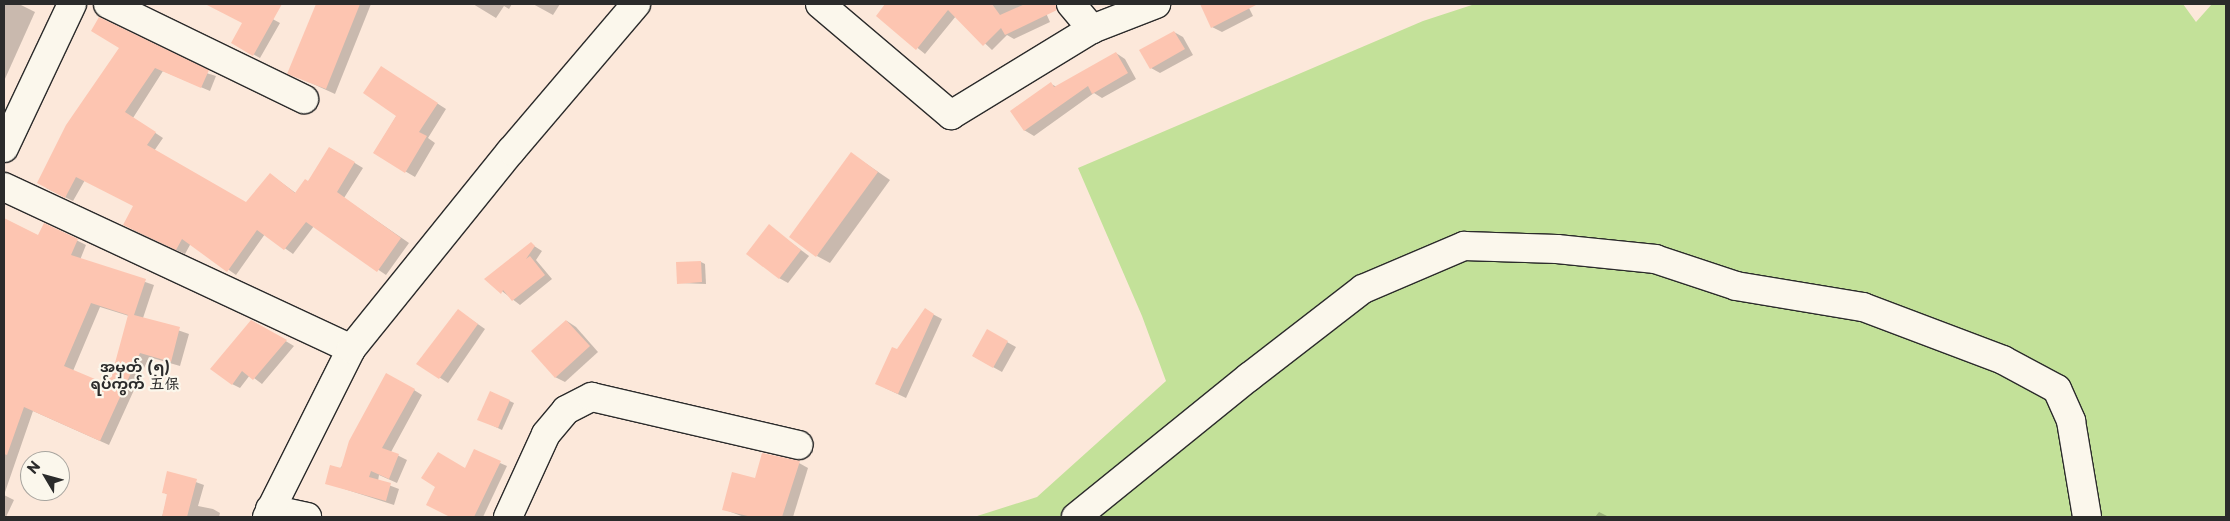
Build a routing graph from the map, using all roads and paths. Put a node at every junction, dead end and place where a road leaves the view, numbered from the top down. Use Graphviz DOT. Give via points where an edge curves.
graph roads {
  1 [pos="72,4"];
  2 [pos="108,4"];
  3 [pos="636,4"];
  4 [pos="820,4"];
  5 [pos="1071,4"];
  6 [pos="1156,4"];
  7 [pos="1092,29"];
  8 [pos="304,99"];
  9 [pos="4,148"];
  10 [pos="4,187"];
  11 [pos="350,349"];
  12 [pos="798,445"];
  13 [pos="269,513"];
  14 [pos="307,517"];
  15 [pos="508,517"];
  16 [pos="1076,517"];
  17 [pos="2086,517"];
  1 -- 9 [label="street"];
  2 -- 8 [label="street"];
  3 -- 11 [label="street"];
  4 -- 7 [label="street" via="951,115"];
  5 -- 7 [label="street"];
  6 -- 7 [label="street"];
  10 -- 11 [label="street"];
  11 -- 13 [label="street"];
  12 -- 15 [label="street" via="592,397 566,410 546,434"];
  13 -- 14 [label="street"];
  16 -- 17 [label="street" via="1249,376 1363,289 1464,246 1557,249 1655,259 1736,286 1863,307 2003,360 2057,389 2071,421"];
}
